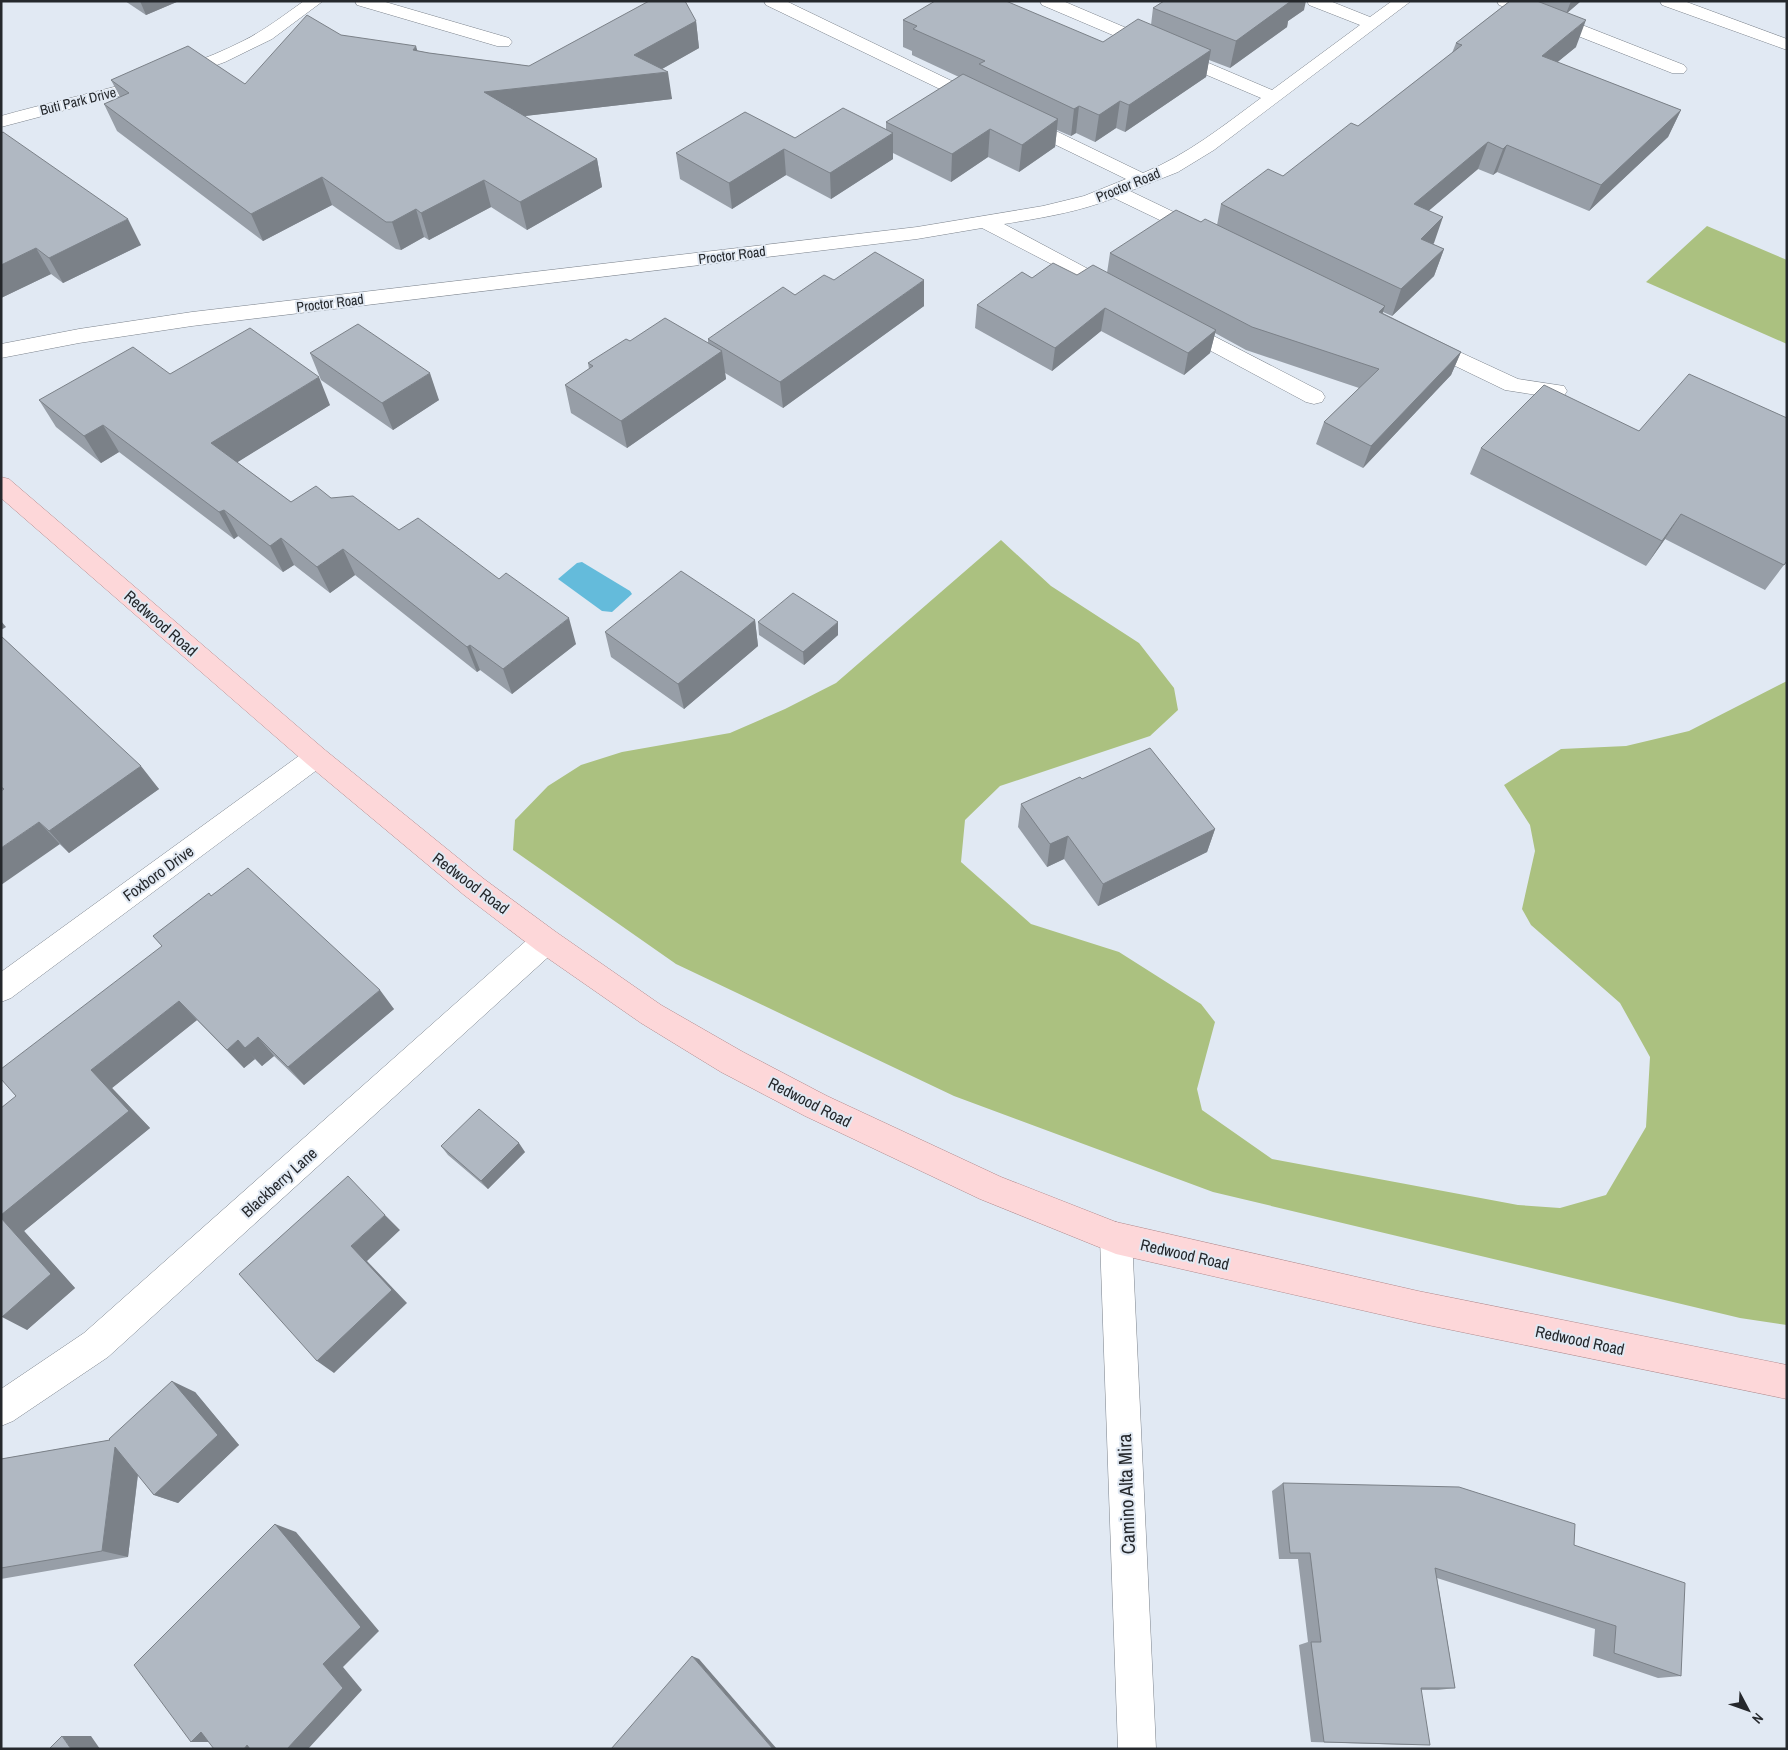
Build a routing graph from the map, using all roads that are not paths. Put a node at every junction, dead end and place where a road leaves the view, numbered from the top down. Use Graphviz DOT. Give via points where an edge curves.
graph roads {
  1 [pos="315,1"];
  2 [pos="363,1"];
  3 [pos="772,1"];
  4 [pos="1048,1"];
  5 [pos="1315,1"];
  6 [pos="1403,1"];
  7 [pos="1505,1"];
  8 [pos="1668,1"];
  9 [pos="1372,24"];
  10 [pos="503,42"];
  11 [pos="1787,45"];
  12 [pos="1678,69"];
  13 [pos="1274,97"];
  14 [pos="1,122"];
  15 [pos="1143,180"];
  16 [pos="1116,191"];
  17 [pos="983,221"];
  18 [pos="1219,242"];
  19 [pos="1132,300"];
  20 [pos="1158,314"];
  21 [pos="1406,333"];
  22 [pos="1,351"];
  23 [pos="1556,390"];
  24 [pos="1314,397"];
  25 [pos="1,485"];
  26 [pos="316,757"];
  27 [pos="546,941"];
  28 [pos="1,989"];
  29 [pos="1116,1238"];
  30 [pos="1787,1382"];
  31 [pos="1,1409"];
  32 [pos="1137,1749"];
  1 -- 14 [label="street, Buti Park Drive" via="272,32 195,68 131,89"];
  2 -- 10 [label="street"];
  3 -- 15 [label="street"];
  4 -- 13 [label="street"];
  5 -- 9 [label="street"];
  6 -- 9 [label="street, Proctor Road"];
  7 -- 12 [label="street"];
  8 -- 11 [label="street"];
  9 -- 13 [label="street, Proctor Road"];
  13 -- 15 [label="street, Proctor Road" via="1207,146 1171,168"];
  15 -- 16 [label="street, Proctor Road"];
  16 -- 17 [label="street, Proctor Road" via="1042,212"];
  16 -- 18 [label="street"];
  17 -- 19 [label="street"];
  17 -- 22 [label="street, Proctor Road" via="982,224 917,233 192,319"];
  20 -- 24 [label="street"];
  21 -- 23 [label="street" via="1512,385"];
  25 -- 26 [label="main road, Redwood Road"];
  26 -- 27 [label="main road, Redwood Road" via="419,844"];
  26 -- 28 [label="street, Foxboro Drive"];
  27 -- 29 [label="main road, Redwood Road" via="673,1028 816,1106 991,1188"];
  27 -- 31 [label="street, Blackberry Lane" via="96,1345"];
  29 -- 30 [label="main road, Redwood Road" via="1418,1307"];
  29 -- 32 [label="street, Camino Alta Mira"];
}
